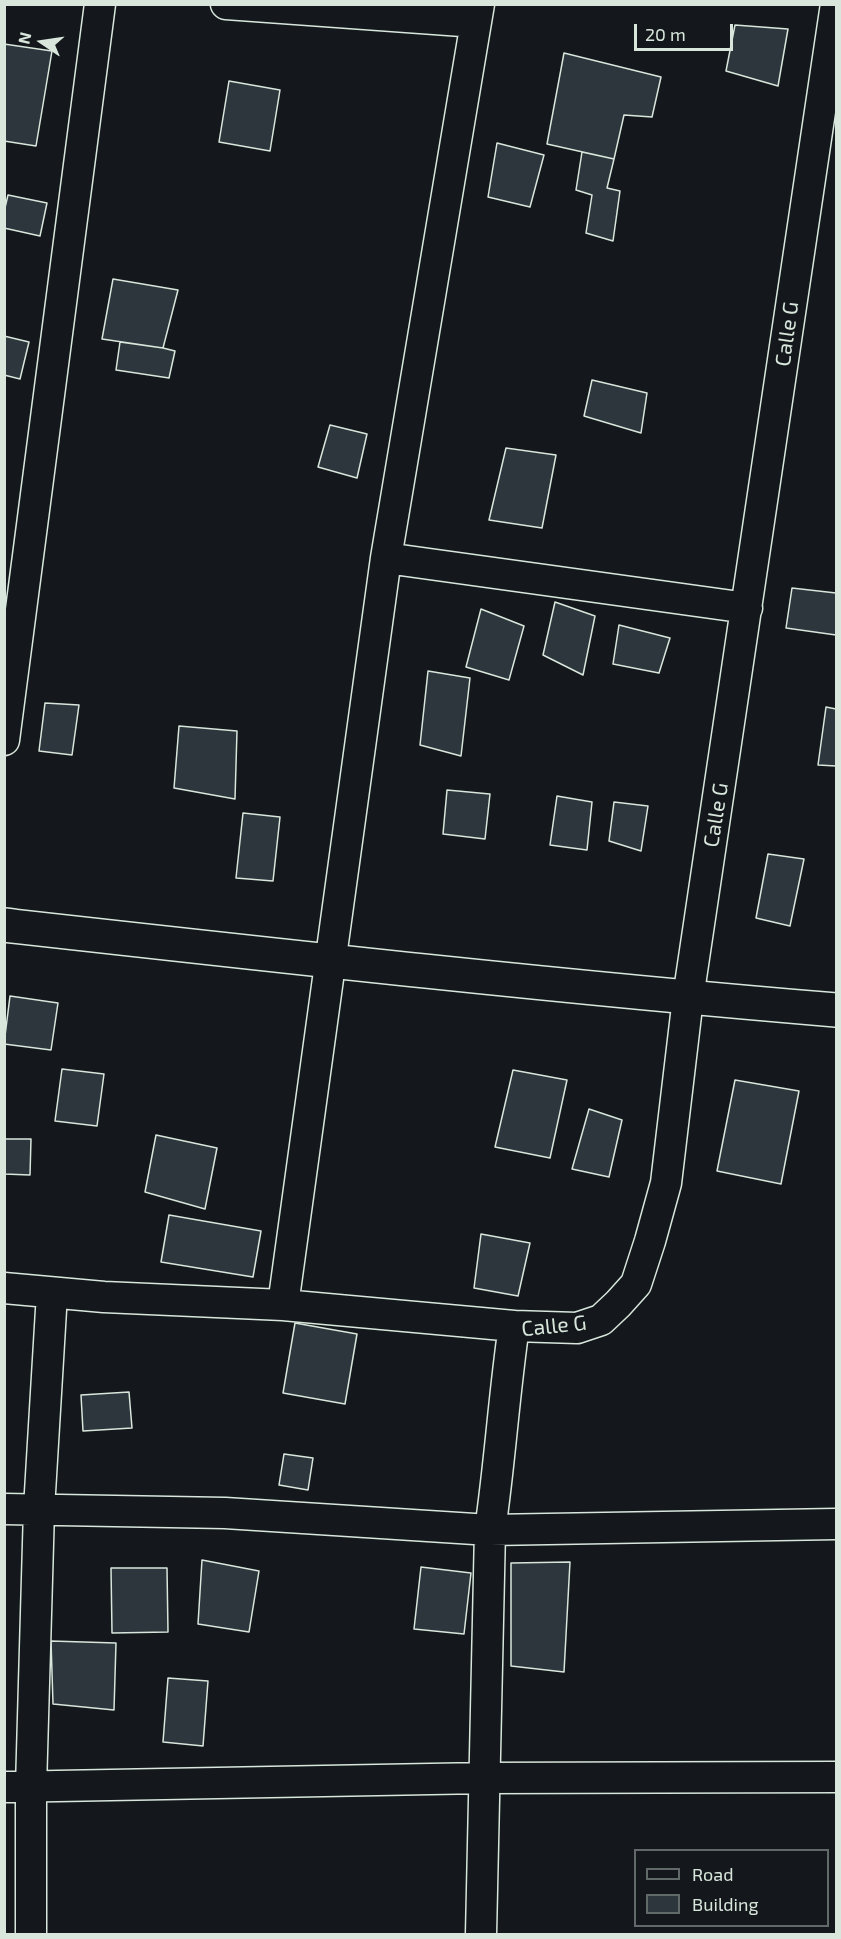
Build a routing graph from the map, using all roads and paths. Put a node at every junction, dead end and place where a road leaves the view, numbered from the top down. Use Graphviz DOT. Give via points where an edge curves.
graph roads {
  1 [pos="100,4"];
  2 [pos="226,4"];
  3 [pos="836,4"];
  4 [pos="478,13"];
  5 [pos="832,67"];
  6 [pos="386,558"];
  7 [pos="747,608"];
  8 [pos="4,740"];
  9 [pos="4,925"];
  10 [pos="329,961"];
  11 [pos="688,998"];
  12 [pos="837,1010"];
  13 [pos="4,1288"];
  14 [pos="52,1293"];
  15 [pos="283,1305"];
  16 [pos="514,1326"];
  17 [pos="4,1509"];
  18 [pos="39,1509"];
  19 [pos="837,1524"];
  20 [pos="490,1530"];
  21 [pos="837,1777"];
  22 [pos="484,1778"];
  23 [pos="18,1787"];
  24 [pos="31,1935"];
  25 [pos="482,1935"];
  1 -- 8 [label="street"];
  2 -- 4 [label="street"];
  3 -- 5 [label="street, Calle G"];
  4 -- 6 [label="street"];
  5 -- 7 [label="street, Calle G"];
  6 -- 7 [label="street"];
  6 -- 10 [label="street"];
  7 -- 11 [label="street, Calle G"];
  9 -- 10 [label="street"];
  10 -- 11 [label="street"];
  10 -- 15 [label="street"];
  11 -- 12 [label="street"];
  11 -- 16 [label="street, Calle G" via="666,1183 636,1284 601,1320 577,1328"];
  13 -- 14 [label="street"];
  14 -- 15 [label="street"];
  14 -- 18 [label="street"];
  15 -- 16 [label="street"];
  16 -- 20 [label="street, Calle G"];
  17 -- 18 [label="street"];
  18 -- 20 [label="street" via="225,1513"];
  18 -- 23 [label="street"];
  19 -- 20 [label="street"];
  20 -- 22 [label="street, Calle G"];
  21 -- 22 [label="street"];
  22 -- 23 [label="street"];
  22 -- 25 [label="street, Calle G"];
  23 -- 24 [label="street"];
}
